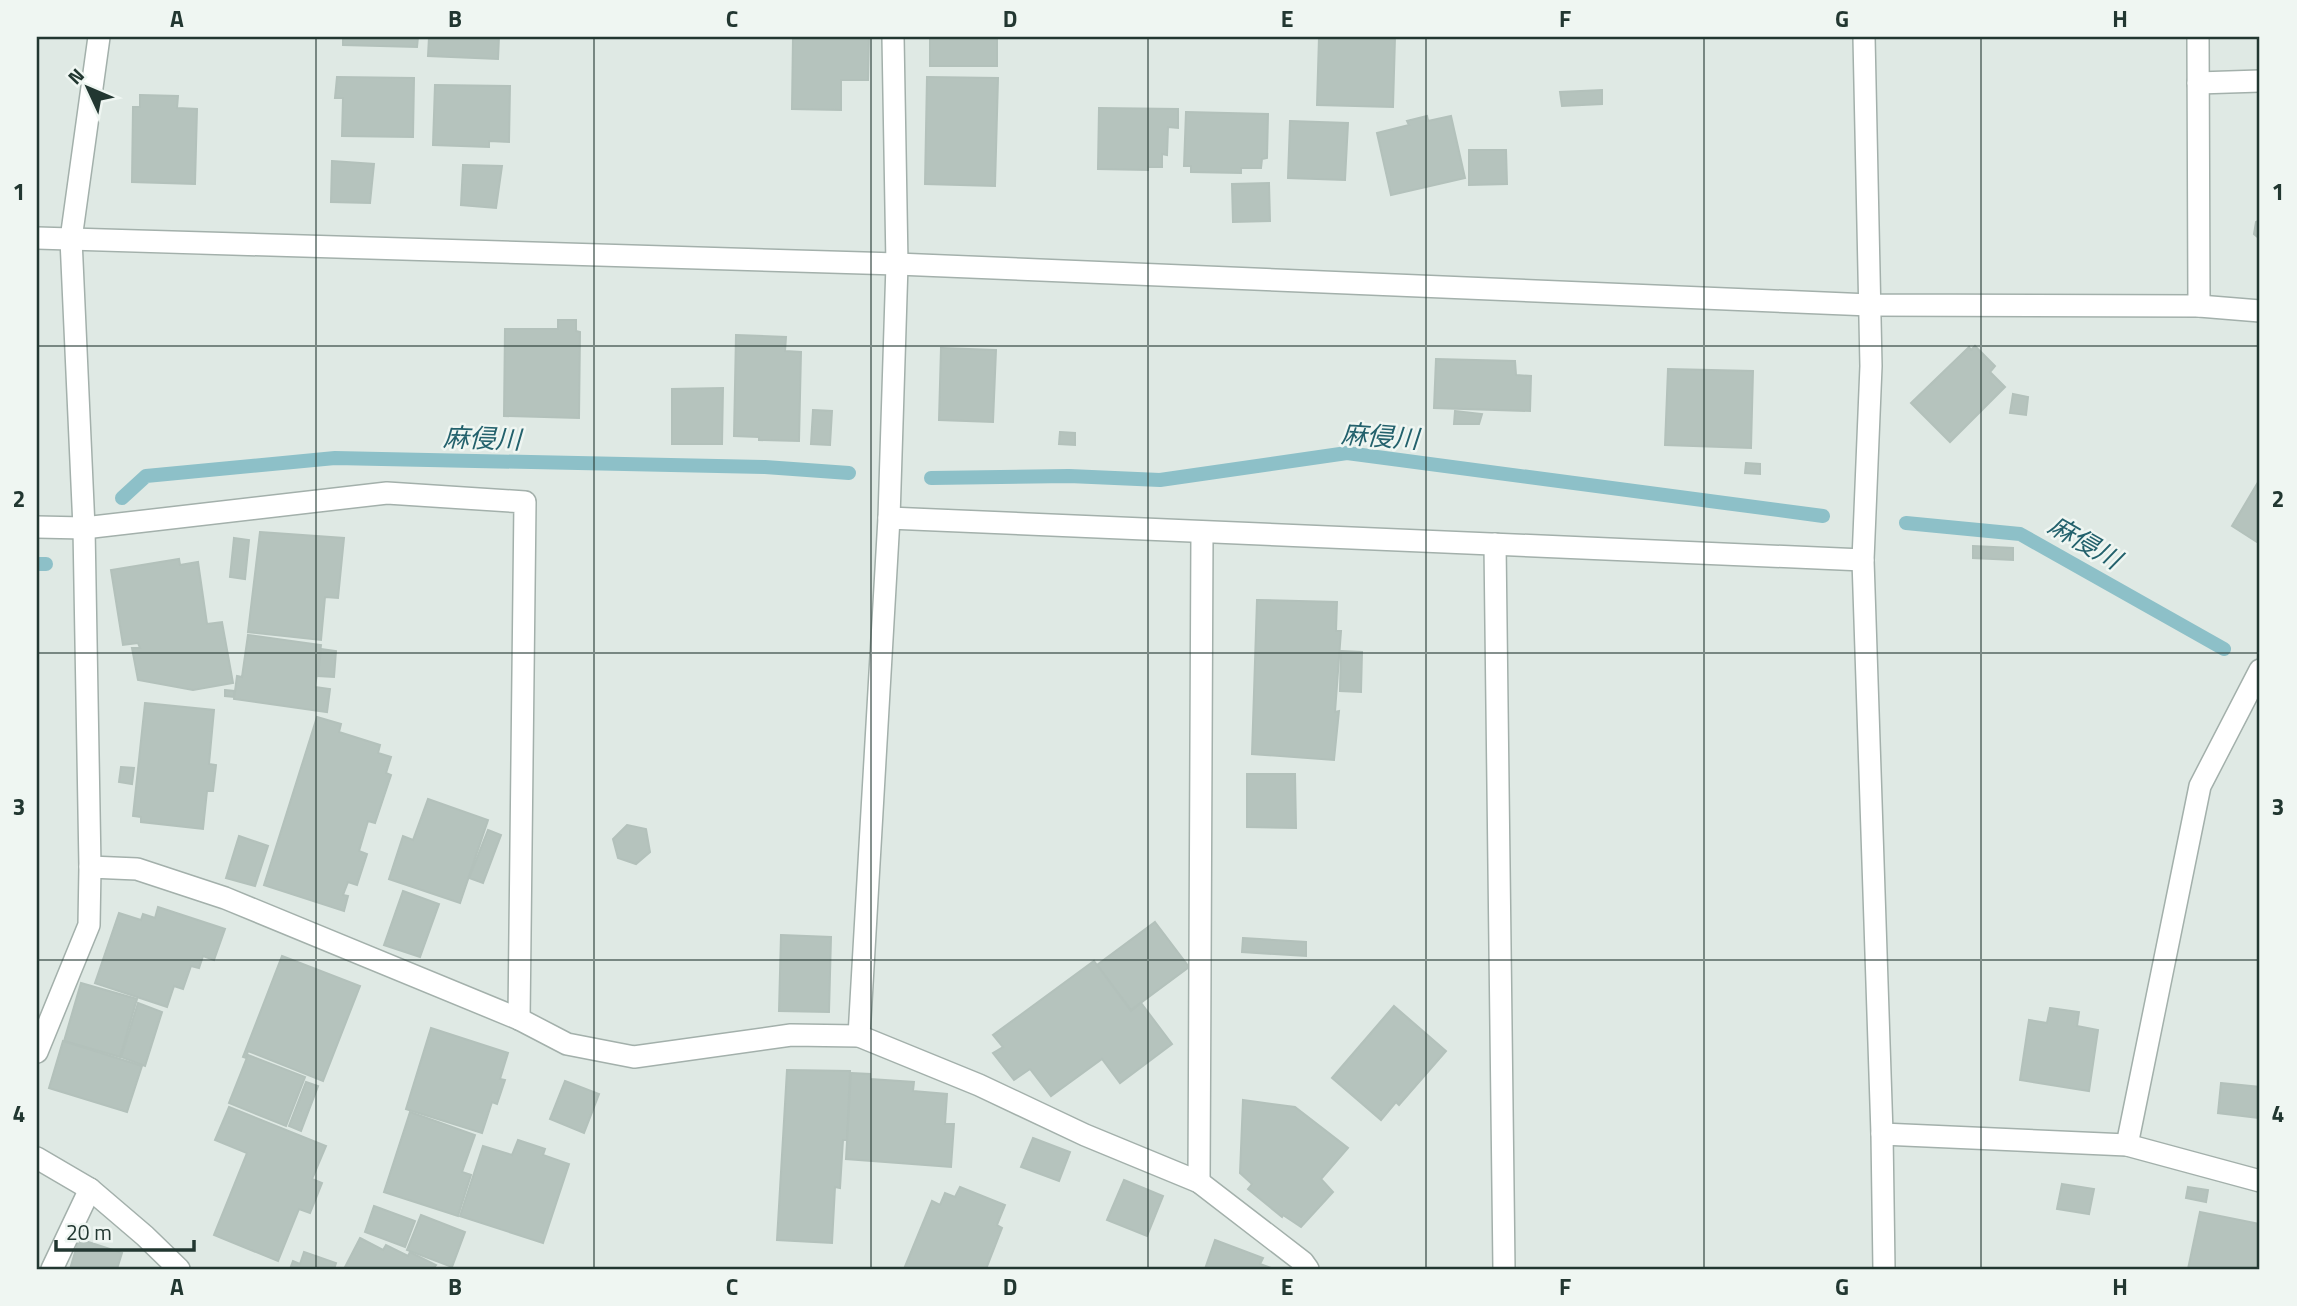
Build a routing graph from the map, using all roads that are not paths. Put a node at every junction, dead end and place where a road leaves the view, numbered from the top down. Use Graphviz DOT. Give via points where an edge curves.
graph roads {
  1 [pos="99,37"];
  2 [pos="893,37"];
  3 [pos="1864,37"];
  4 [pos="2197,37"];
  5 [pos="2260,81"];
  6 [pos="2198,83"];
  7 [pos="37,237"];
  8 [pos="71,239"];
  9 [pos="897,264"];
  10 [pos="1870,305"];
  11 [pos="2199,306"];
  12 [pos="2260,311"];
  13 [pos="889,518"];
  14 [pos="37,527"];
  15 [pos="84,528"];
  16 [pos="1202,532"];
  17 [pos="1495,544"];
  18 [pos="1863,560"];
  19 [pos="2260,670"];
  20 [pos="90,867"];
  21 [pos="519,1019"];
  22 [pos="859,1036"];
  23 [pos="37,1052"];
  24 [pos="1882,1134"];
  25 [pos="2127,1145"];
  26 [pos="37,1158"];
  27 [pos="2260,1181"];
  28 [pos="1199,1182"];
  29 [pos="90,1189"];
  30 [pos="52,1269"];
  31 [pos="179,1269"];
  32 [pos="1308,1269"];
  33 [pos="1504,1269"];
  34 [pos="1884,1269"];
  1 -- 8 [label="street"];
  2 -- 9 [label="street"];
  3 -- 10 [label="street"];
  4 -- 6 [label="street"];
  5 -- 6 [label="street"];
  6 -- 11 [label="street"];
  7 -- 8 [label="street"];
  8 -- 9 [label="street"];
  8 -- 15 [label="street"];
  9 -- 10 [label="street"];
  9 -- 13 [label="street"];
  10 -- 11 [label="street"];
  10 -- 18 [label="street"];
  11 -- 12 [label="street"];
  13 -- 16 [label="street"];
  13 -- 22 [label="street"];
  14 -- 15 [label="street"];
  15 -- 20 [label="street"];
  15 -- 21 [label="street" via="387,494 525,502"];
  16 -- 17 [label="street"];
  16 -- 28 [label="street"];
  17 -- 18 [label="street"];
  17 -- 33 [label="street"];
  18 -- 24 [label="street"];
  19 -- 25 [label="street" via="2200,786"];
  20 -- 21 [label="street" via="137,869 225,898"];
  20 -- 23 [label="street" via="89,925"];
  21 -- 22 [label="street" via="567,1044 634,1057 791,1035"];
  22 -- 28 [label="street"];
  24 -- 25 [label="street"];
  24 -- 34 [label="street"];
  25 -- 27 [label="street"];
  26 -- 29 [label="street"];
  28 -- 32 [label="street"];
  29 -- 30 [label="street"];
  29 -- 31 [label="street"];
}
